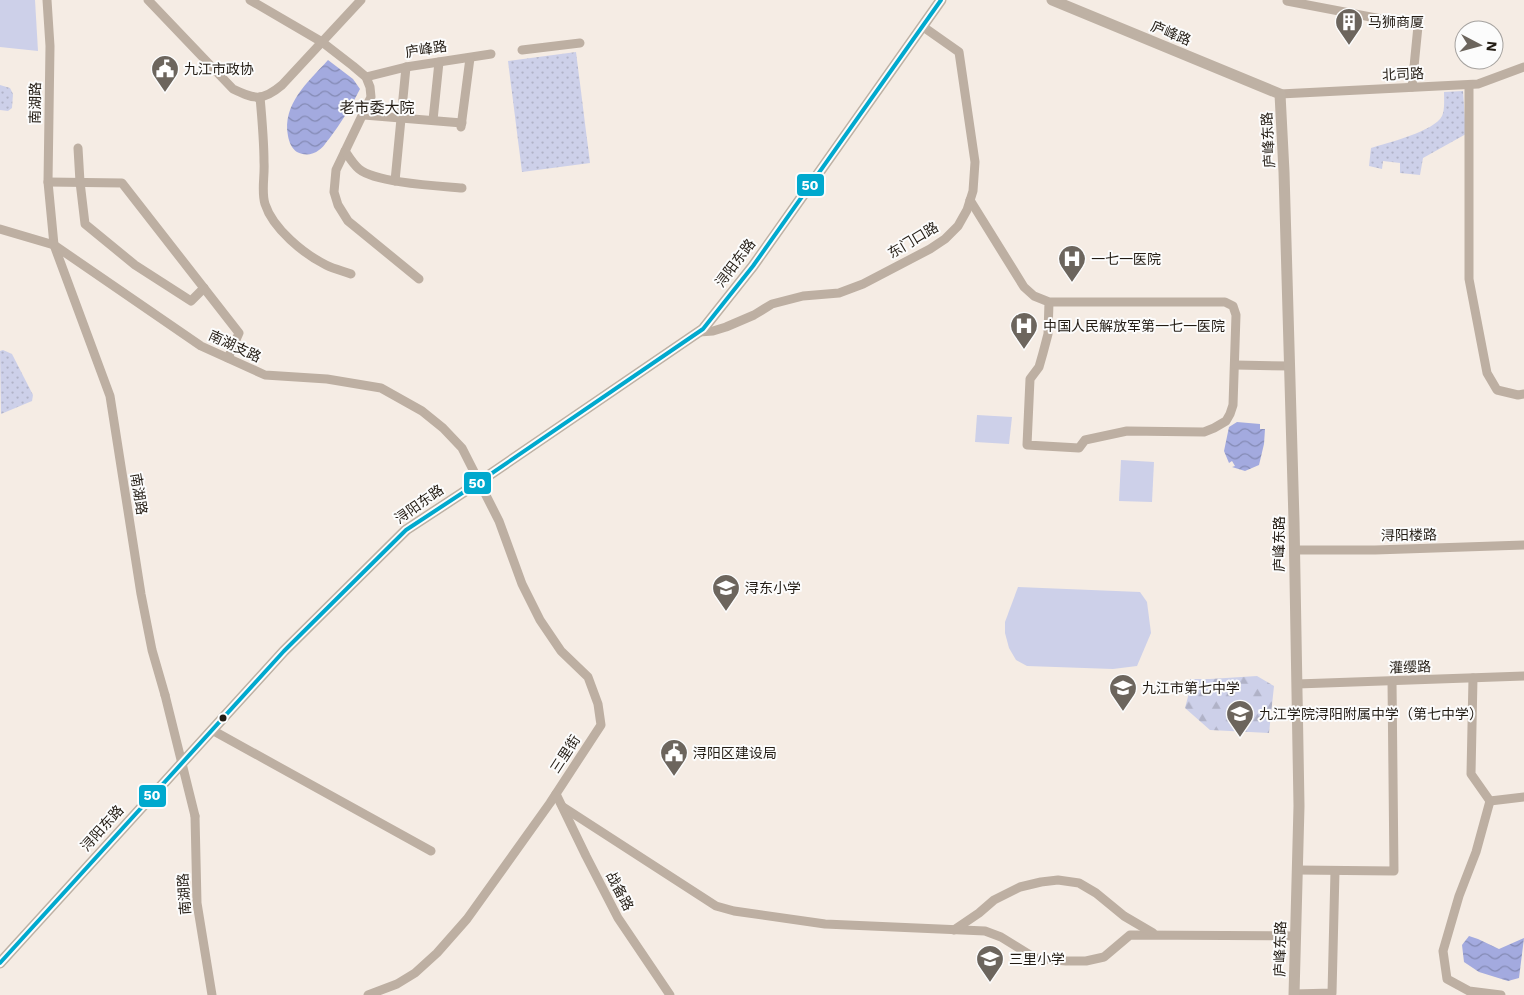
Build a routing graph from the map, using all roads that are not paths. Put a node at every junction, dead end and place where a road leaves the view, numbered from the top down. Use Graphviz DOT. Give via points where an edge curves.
graph roads {
  1 [pos="47,0"];
  2 [pos="148,0"];
  3 [pos="250,0"];
  4 [pos="361,0"];
  5 [pos="940,0"];
  6 [pos="1052,0"];
  7 [pos="1287,1"];
  8 [pos="922,26"];
  9 [pos="322,42"];
  10 [pos="580,43"];
  11 [pos="522,50"];
  12 [pos="491,54"];
  13 [pos="470,58"];
  14 [pos="439,62"];
  15 [pos="406,66"];
  16 [pos="1524,67"];
  17 [pos="366,77"];
  18 [pos="1469,85"];
  19 [pos="1412,87"];
  20 [pos="1280,94"];
  21 [pos="260,97"];
  22 [pos="364,115"];
  23 [pos="402,118"];
  24 [pos="434,120"];
  25 [pos="78,148"];
  26 [pos="345,151"];
  27 [pos="396,181"];
  28 [pos="48,182"];
  29 [pos="80,182"];
  30 [pos="462,188"];
  31 [pos="970,200"];
  32 [pos="0,229"];
  33 [pos="54,245"];
  34 [pos="351,274"];
  35 [pos="419,279"];
  36 [pos="204,288"];
  37 [pos="1049,302"];
  38 [pos="699,332"];
  39 [pos="228,358"];
  40 [pos="1235,365"];
  41 [pos="1290,366"];
  42 [pos="1524,394"];
  43 [pos="479,482"];
  44 [pos="1524,546"];
  45 [pos="1294,550"];
  46 [pos="1524,676"];
  47 [pos="1473,678"];
  48 [pos="1392,681"];
  49 [pos="1297,684"];
  50 [pos="212,730"];
  51 [pos="556,794"];
  52 [pos="1524,796"];
  53 [pos="1490,801"];
  54 [pos="563,807"];
  55 [pos="431,851"];
  56 [pos="1297,870"];
  57 [pos="1335,870"];
  58 [pos="954,930"];
  59 [pos="1155,934"];
  60 [pos="1296,936"];
  61 [pos="0,963"];
  62 [pos="1294,994"];
  63 [pos="212,995"];
  64 [pos="368,995"];
  65 [pos="670,995"];
  66 [pos="1502,995"];
  1 -- 28 [label="street, 南湖路" via="50,46"];
  2 -- 21 [label="street" via="233,88"];
  3 -- 9 [label="street"];
  4 -- 9 [label="street"];
  5 -- 8 [label="main road, 浔阳东路"];
  6 -- 20 [label="main road, 庐峰路"];
  7 -- 19 [label="street" via="1418,26"];
  8 -- 31 [label="street, 东门口路" via="959,52 975,162"];
  8 -- 38 [label="main road, 浔阳东路" via="753,266"];
  9 -- 17 [label="street"];
  9 -- 21 [label="street" via="271,95"];
  10 -- 11 [label="street"];
  12 -- 13 [label="street, 庐峰路"];
  13 -- 14 [label="street, 庐峰路"];
  13 -- 24 [label="street" via="462,125"];
  14 -- 15 [label="street, 庐峰路"];
  14 -- 24 [label="street"];
  15 -- 17 [label="street, 庐峰路"];
  15 -- 23 [label="street"];
  16 -- 18 [label="street, 北司路"];
  17 -- 22 [label="street" via="371,97"];
  18 -- 19 [label="street, 北司路"];
  18 -- 42 [label="street" via="1468,279 1487,372 1497,390"];
  19 -- 20 [label="street, 北司路"];
  20 -- 41 [label="main road, 庐峰东路"];
  21 -- 34 [label="street" via="265,204 271,216 304,252 327,266"];
  22 -- 23 [label="street"];
  22 -- 26 [label="street"];
  23 -- 24 [label="street"];
  23 -- 27 [label="street"];
  25 -- 29 [label="street"];
  26 -- 27 [label="street" via="360,170"];
  26 -- 35 [label="street" via="334,183 342,213"];
  27 -- 30 [label="street"];
  28 -- 29 [label="street"];
  28 -- 33 [label="street, 南湖路"];
  29 -- 36 [label="street" via="122,182"];
  29 -- 36 [label="street" via="85,224 135,265 190,301"];
  31 -- 37 [label="street" via="1024,287 1034,296"];
  31 -- 38 [label="street, 东门口路" via="958,226 945,239 863,284 839,293 803,296 772,304 726,327"];
  32 -- 33 [label="street, 南湖支路"];
  33 -- 39 [label="street, 南湖支路" via="201,346"];
  33 -- 63 [label="street, 南湖路, bridge" via="110,396 152,650 195,816 197,903"];
  36 -- 39 [label="street" via="239,333"];
  37 -- 40 [label="street" via="1225,302 1233,306 1236,315"];
  37 -- 40 [label="street" via="1046,344 1039,368 1030,379 1027,445 1079,448 1085,440 1127,431 1204,432 1226,420 1230,414"];
  38 -- 43 [label="main road, 浔阳东路"];
  39 -- 43 [label="street, 南湖支路" via="265,375 327,379 381,388 422,411 444,428 462,448"];
  40 -- 41 [label="street"];
  41 -- 45 [label="main road, 庐峰东路"];
  43 -- 50 [label="main road, 浔阳东路" via="406,530 284,651"];
  43 -- 51 [label="street, 三里街" via="499,521 522,584 540,620 562,651 588,677 598,704 601,725"];
  44 -- 45 [label="street, 浔阳楼路"];
  45 -- 49 [label="main road, 庐峰东路"];
  46 -- 47 [label="street, 灌缨路"];
  47 -- 48 [label="street, 灌缨路"];
  47 -- 53 [label="street" via="1471,774"];
  48 -- 49 [label="street, 灌缨路"];
  48 -- 57 [label="street" via="1394,871"];
  49 -- 56 [label="main road, 庐峰东路"];
  50 -- 55 [label="street"];
  50 -- 61 [label="main road, 浔阳东路"];
  51 -- 54 [label="street, 战备路"];
  51 -- 64 [label="street, 三里街" via="467,919 438,953 397,984"];
  52 -- 53 [label="street"];
  53 -- 66 [label="street" via="1443,951 1447,979 1469,991"];
  54 -- 58 [label="street" via="716,906 825,924"];
  54 -- 65 [label="street, 战备路" via="618,918"];
  56 -- 57 [label="street"];
  56 -- 60 [label="main road, 庐峰东路"];
  57 -- 62 [label="street" via="1332,993"];
  58 -- 59 [label="street" via="985,931 1035,958 1066,961 1104,957 1130,935"];
  58 -- 59 [label="street" via="994,900 1020,887 1058,880 1079,883"];
  59 -- 60 [label="street"];
  60 -- 62 [label="main road, 庐峰东路"];
}
